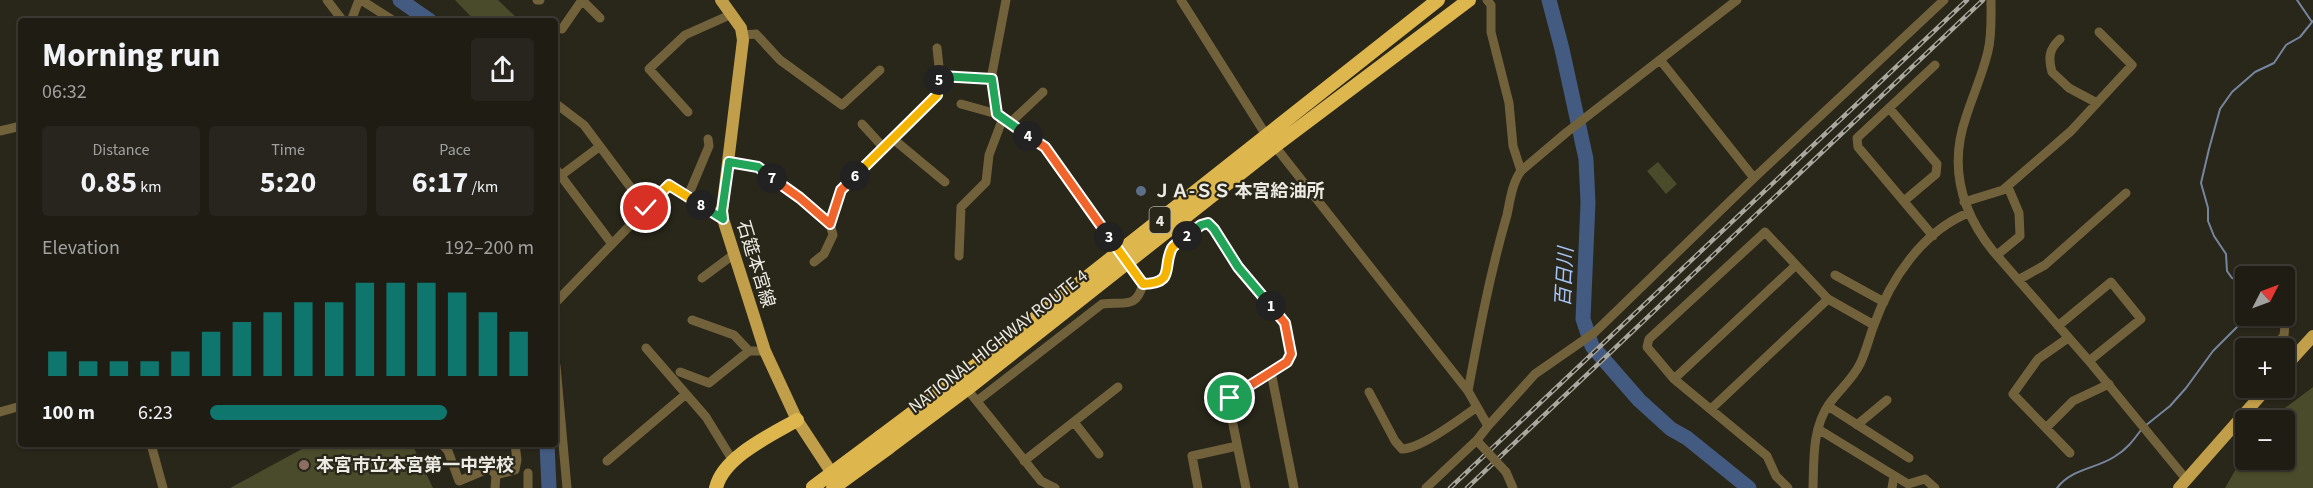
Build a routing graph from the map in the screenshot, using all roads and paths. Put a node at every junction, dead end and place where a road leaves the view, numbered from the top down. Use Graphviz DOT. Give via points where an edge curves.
graph roads {
  1 [pos="327,0"];
  2 [pos="360,0"];
  3 [pos="582,0"];
  4 [pos="1006,0"];
  5 [pos="1181,0"];
  6 [pos="1438,0"];
  7 [pos="1469,0"];
  8 [pos="1487,0"];
  9 [pos="1737,0"];
  10 [pos="1944,0"];
  11 [pos="1991,0"];
  12 [pos="728,5"];
  13 [pos="353,17"];
  14 [pos="341,18"];
  15 [pos="389,18"];
  16 [pos="600,18"];
  17 [pos="562,29"];
  18 [pos="2099,32"];
  19 [pos="742,34"];
  20 [pos="2060,39"];
  21 [pos="937,48"];
  22 [pos="1661,61"];
  23 [pos="1935,65"];
  24 [pos="880,70"];
  25 [pos="940,76"];
  26 [pos="992,79"];
  27 [pos="1043,92"];
  28 [pos="2097,103"];
  29 [pos="961,104"];
  30 [pos="558,105"];
  31 [pos="1889,108"];
  32 [pos="688,112"];
  33 [pos="1003,118"];
  34 [pos="862,124"];
  35 [pos="18,127"];
  36 [pos="0,131"];
  37 [pos="892,138"];
  38 [pos="708,139"];
  39 [pos="1270,141"];
  40 [pos="599,147"];
  41 [pos="883,147"];
  42 [pos="729,162"];
  43 [pos="1521,171"];
  44 [pos="558,173"];
  45 [pos="558,175"];
  46 [pos="1754,178"];
  47 [pos="945,182"];
  48 [pos="2008,187"];
  49 [pos="2126,193"];
  50 [pos="688,196"];
  51 [pos="1904,201"];
  52 [pos="1964,202"];
  53 [pos="646,208"];
  54 [pos="1968,213"];
  55 [pos="723,219"];
  56 [pos="830,224"];
  57 [pos="1933,236"];
  58 [pos="612,244"];
  59 [pos="733,255"];
  60 [pos="1997,255"];
  61 [pos="959,256"];
  62 [pos="1124,258"];
  63 [pos="814,262"];
  64 [pos="1796,265"];
  65 [pos="1835,275"];
  66 [pos="702,278"];
  67 [pos="2018,280"];
  68 [pos="1143,284"];
  69 [pos="1828,299"];
  70 [pos="558,300"];
  71 [pos="1884,302"];
  72 [pos="692,320"];
  73 [pos="1874,325"];
  74 [pos="2058,326"];
  75 [pos="2313,336"];
  76 [pos="2068,338"];
  77 [pos="646,348"];
  78 [pos="749,351"];
  79 [pos="765,351"];
  80 [pos="2295,356"];
  81 [pos="2089,361"];
  82 [pos="680,372"];
  83 [pos="1271,372"];
  84 [pos="1674,379"];
  85 [pos="2109,384"];
  86 [pos="1118,387"];
  87 [pos="558,388"];
  88 [pos="967,389"];
  89 [pos="1468,391"];
  90 [pos="1369,392"];
  91 [pos="686,394"];
  92 [pos="2253,398"];
  93 [pos="2258,398"];
  94 [pos="1887,400"];
  95 [pos="977,401"];
  96 [pos="2255,401"];
  97 [pos="1828,406"];
  98 [pos="18,407"];
  99 [pos="1477,407"];
  100 [pos="1711,409"];
  101 [pos="0,412"];
  102 [pos="797,420"];
  103 [pos="1074,422"];
  104 [pos="1857,425"];
  105 [pos="1488,426"];
  106 [pos="2046,428"];
  107 [pos="1818,429"];
  108 [pos="1478,441"];
  109 [pos="884,442"];
  110 [pos="1237,446"];
  111 [pos="152,447"];
  112 [pos="445,447"];
  113 [pos="515,447"];
  114 [pos="2070,453"];
  115 [pos="1099,454"];
  116 [pos="1909,458"];
  117 [pos="607,460"];
  118 [pos="733,461"];
  119 [pos="1024,461"];
  120 [pos="528,473"];
  121 [pos="496,476"];
  122 [pos="1894,476"];
  123 [pos="2183,484"];
  124 [pos="163,488"];
  125 [pos="495,488"];
  126 [pos="528,488"];
  127 [pos="567,488"];
  128 [pos="716,488"];
  129 [pos="813,488"];
  130 [pos="833,488"];
  131 [pos="842,488"];
  132 [pos="1055,488"];
  133 [pos="1198,488"];
  134 [pos="1246,488"];
  135 [pos="1294,488"];
  136 [pos="1426,488"];
  137 [pos="1513,488"];
  138 [pos="1788,488"];
  139 [pos="1813,488"];
  140 [pos="1892,488"];
  141 [pos="1935,488"];
  1 -- 14 [label="street"];
  2 -- 13 [label="street"];
  2 -- 15 [label="street"];
  3 -- 16 [label="street"];
  3 -- 17 [label="street"];
  4 -- 26 [label="street"];
  5 -- 39 [label="street"];
  6 -- 39 [label="highway, NATIONAL HIGHWAY ROUTE 4 / 4"];
  7 -- 39 [label="highway, NATIONAL HIGHWAY ROUTE 4 / 4"];
  8 -- 43 [label="street"];
  9 -- 22 [label="street"];
  10 -- 46 [label="street"];
  11 -- 52 [label="street" via="1989,48 1957,155"];
  12 -- 19 [label="main road, 石筵本宮線"];
  12 -- 32 [label="street" via="649,69"];
  18 -- 28 [label="street" via="2132,65"];
  19 -- 24 [label="street" via="756,34 780,60 842,105"];
  19 -- 42 [label="main road, 石筵本宮線"];
  20 -- 28 [label="street" via="2049,53 2052,72 2069,88"];
  21 -- 25 [label="street"];
  22 -- 43 [label="street"];
  22 -- 46 [label="street"];
  23 -- 31 [label="street"];
  25 -- 26 [label="street"];
  25 -- 37 [label="street" via="937,95"];
  26 -- 33 [label="street"];
  27 -- 33 [label="street"];
  28 -- 48 [label="street"];
  29 -- 33 [label="street"];
  30 -- 40 [label="street" via="584,125"];
  31 -- 51 [label="street" via="1857,138 1858,147"];
  31 -- 51 [label="street" via="1937,164 1936,174"];
  33 -- 61 [label="street" via="989,156 986,182 962,207"];
  33 -- 62 [label="street" via="1045,147"];
  34 -- 41 [label="street"];
  35 -- 36 [label="street"];
  37 -- 41 [label="street"];
  37 -- 47 [label="street"];
  38 -- 50 [label="street" via="709,146"];
  39 -- 62 [label="highway, NATIONAL HIGHWAY ROUTE 4 / 4"];
  39 -- 89 [label="street"];
  40 -- 44 [label="street"];
  40 -- 53 [label="street"];
  41 -- 56 [label="street" via="841,190"];
  42 -- 55 [label="main road, 石筵本宮線"];
  42 -- 56 [label="street" via="758,167"];
  43 -- 89 [label="street" via="1502,231"];
  45 -- 58 [label="street"];
  46 -- 105 [label="street" via="1594,333 1535,374"];
  48 -- 52 [label="street"];
  48 -- 60 [label="street" via="2019,213 2020,236"];
  49 -- 67 [label="street" via="2045,265"];
  50 -- 53 [label="street" via="669,185"];
  50 -- 55 [label="street"];
  51 -- 57 [label="street"];
  52 -- 54 [label="street"];
  53 -- 58 [label="street"];
  54 -- 57 [label="street" via="1947,223"];
  54 -- 60 [label="street"];
  55 -- 59 [label="main road, 石筵本宮線"];
  56 -- 63 [label="street" via="833,235 824,254"];
  57 -- 71 [label="street" via="1913,254"];
  58 -- 70 [label="street"];
  59 -- 66 [label="street"];
  59 -- 79 [label="main road, 石筵本宮線"];
  60 -- 67 [label="street"];
  62 -- 68 [label="street"];
  62 -- 88 [label="highway, NATIONAL HIGHWAY ROUTE 4 / 4"];
  62 -- 109 [label="highway, NATIONAL HIGHWAY ROUTE 4 / 4"];
  64 -- 69 [label="street"];
  64 -- 84 [label="street"];
  64 -- 84 [label="street" via="1765,232 1649,339 1647,347"];
  65 -- 71 [label="street"];
  67 -- 74 [label="street"];
  68 -- 83 [label="street" via="1162,279 1172,248 1208,223 1285,323 1291,354 1287,362"];
  68 -- 95 [label="street" via="1133,301 1102,304"];
  69 -- 73 [label="street"];
  69 -- 100 [label="street"];
  71 -- 73 [label="street"];
  72 -- 78 [label="street" via="734,335"];
  73 -- 97 [label="street" via="1860,364"];
  74 -- 76 [label="street"];
  74 -- 81 [label="street" via="2111,282 2141,319"];
  75 -- 80 [label="main road"];
  76 -- 81 [label="street"];
  76 -- 106 [label="street" via="2038,359 2013,394"];
  77 -- 91 [label="street"];
  78 -- 79 [label="street"];
  78 -- 82 [label="street" via="709,383"];
  79 -- 102 [label="main road, 石筵本宮線"];
  81 -- 85 [label="street"];
  83 -- 110 [label="street" via="1230,398"];
  83 -- 135 [label="street"];
  84 -- 100 [label="street"];
  85 -- 106 [label="street" via="2073,401"];
  85 -- 123 [label="street"];
  86 -- 103 [label="street"];
  87 -- 127 [label="street"];
  88 -- 95 [label="street"];
  88 -- 109 [label="highway, NATIONAL HIGHWAY ROUTE 4 / 4"];
  89 -- 99 [label="street"];
  90 -- 99 [label="street" via="1402,449 1442,431"];
  91 -- 117 [label="street"];
  91 -- 118 [label="street" via="706,417"];
  92 -- 96 [label="street"];
  93 -- 96 [label="main road"];
  94 -- 104 [label="street"];
  95 -- 119 [label="street"];
  96 -- 123 [label="main road"];
  97 -- 104 [label="street"];
  97 -- 107 [label="street"];
  98 -- 101 [label="street"];
  99 -- 105 [label="street"];
  100 -- 138 [label="street" via="1767,456 1776,476"];
  102 -- 118 [label="highway"];
  102 -- 131 [label="main road, 石筵本宮線"];
  103 -- 115 [label="street"];
  103 -- 119 [label="street"];
  104 -- 116 [label="street"];
  105 -- 108 [label="street"];
  106 -- 114 [label="street"];
  107 -- 122 [label="street"];
  107 -- 139 [label="street"];
  108 -- 136 [label="street"];
  108 -- 137 [label="street, bridge" via="1506,472"];
  109 -- 129 [label="highway, NATIONAL HIGHWAY ROUTE 4 / 4, bridge"];
  109 -- 130 [label="highway, NATIONAL HIGHWAY ROUTE 4 / 4, bridge"];
  110 -- 133 [label="street" via="1192,456"];
  110 -- 134 [label="street"];
  111 -- 124 [label="street"];
  112 -- 121 [label="street" via="459,481 490,468"];
  113 -- 121 [label="street" via="515,470"];
  118 -- 128 [label="highway" via="718,478"];
  119 -- 132 [label="street" via="1041,481"];
  120 -- 126 [label="street"];
  121 -- 125 [label="street"];
  122 -- 140 [label="street"];
  122 -- 141 [label="street" via="1911,484 1925,479"];
}
